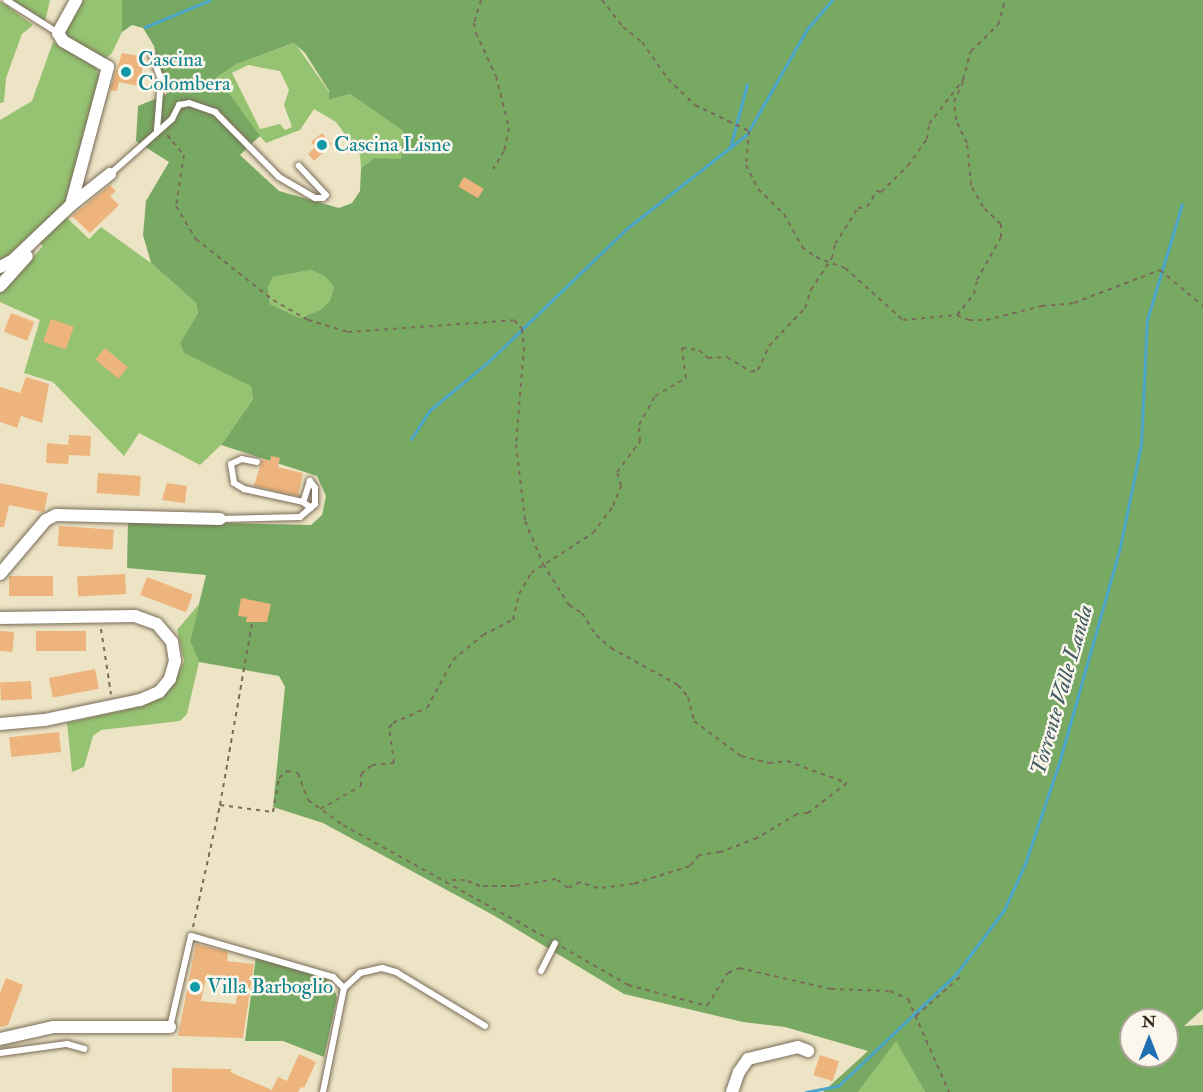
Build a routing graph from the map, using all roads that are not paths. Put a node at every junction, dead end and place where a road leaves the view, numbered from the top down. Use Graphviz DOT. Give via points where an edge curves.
graph roads {
  1 [pos="6,0"];
  2 [pos="76,0"];
  3 [pos="58,33"];
  4 [pos="152,55"];
  5 [pos="159,130"];
  6 [pos="299,166"];
  7 [pos="110,174"];
  8 [pos="71,206"];
  9 [pos="33,242"];
  10 [pos="0,267"];
  11 [pos="0,286"];
  12 [pos="257,462"];
  13 [pos="303,502"];
  14 [pos="311,508"];
  15 [pos="220,519"];
  16 [pos="0,573"];
  17 [pos="0,618"];
  18 [pos="0,724"];
  19 [pos="555,942"];
  20 [pos="541,970"];
  21 [pos="344,988"];
  22 [pos="485,1026"];
  23 [pos="170,1027"];
  24 [pos="0,1039"];
  25 [pos="84,1049"];
  26 [pos="808,1051"];
  27 [pos="0,1053"];
  28 [pos="323,1092"];
  29 [pos="732,1092"];
  1 -- 3 [label="lane"];
  2 -- 3 [label="street"];
  3 -- 8 [label="street" via="108,67"];
  4 -- 5 [label="lane" via="160,80"];
  5 -- 6 [label="lane" via="178,105 201,105 215,111 279,177 315,198 323,198 326,195"];
  5 -- 7 [label="lane"];
  7 -- 8 [label="street"];
  8 -- 9 [label="street"];
  9 -- 10 [label="street"];
  9 -- 11 [label="street" via="30,252"];
  12 -- 13 [label="lane" via="242,459 231,464 234,483 256,493"];
  13 -- 14 [label="lane"];
  13 -- 14 [label="lane" via="310,481 317,497"];
  14 -- 15 [label="lane" via="289,520"];
  15 -- 16 [label="street" via="56,515 46,520"];
  17 -- 18 [label="street" via="135,616 157,624 172,642 175,661 170,679 159,692 113,706"];
  19 -- 20 [label="lane"];
  21 -- 22 [label="lane" via="360,973 382,969 396,972"];
  21 -- 23 [label="lane" via="333,977 191,936"];
  21 -- 28 [label="lane"];
  23 -- 24 [label="street" via="53,1027"];
  25 -- 27 [label="lane" via="67,1044"];
  26 -- 29 [label="street" via="798,1047 748,1059"];
}
